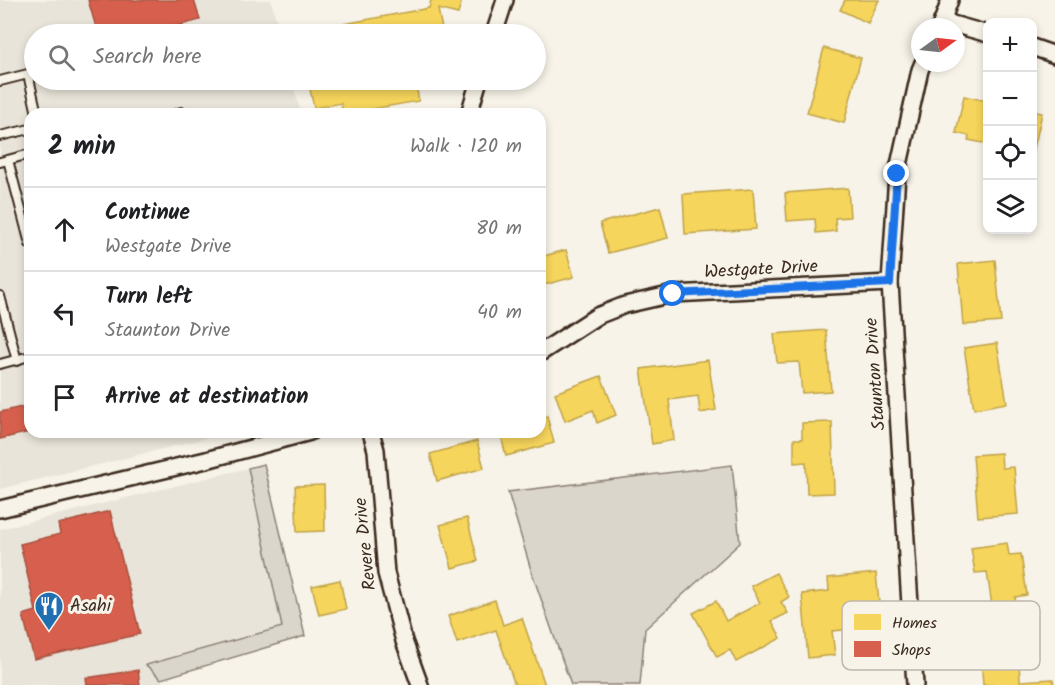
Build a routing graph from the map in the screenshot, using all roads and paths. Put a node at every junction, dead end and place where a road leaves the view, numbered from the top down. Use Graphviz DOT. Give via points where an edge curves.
graph roads {
  1 [pos="505,0"];
  2 [pos="950,0"];
  3 [pos="943,18"];
  4 [pos="497,24"];
  5 [pos="965,29"];
  6 [pos="983,33"];
  7 [pos="1037,49"];
  8 [pos="1055,55"];
  9 [pos="920,72"];
  10 [pos="24,75"];
  11 [pos="0,81"];
  12 [pos="32,90"];
  13 [pos="476,90"];
  14 [pos="36,108"];
  15 [pos="471,108"];
  16 [pos="24,130"];
  17 [pos="0,136"];
  18 [pos="24,156"];
  19 [pos="4,161"];
  20 [pos="24,225"];
  21 [pos="890,283"];
  22 [pos="0,296"];
  23 [pos="546,349"];
  24 [pos="24,358"];
  25 [pos="17,361"];
  26 [pos="0,364"];
  27 [pos="288,438"];
  28 [pos="373,438"];
  29 [pos="0,509"];
  30 [pos="910,601"];
  31 [pos="914,670"];
  32 [pos="420,685"];
  33 [pos="915,685"];
  1 -- 4 [label="street"];
  2 -- 3 [label="street"];
  5 -- 6 [label="street"];
  7 -- 8 [label="street"];
  9 -- 21 [label="street, Staunton Drive" via="897,174"];
  10 -- 11 [label="lane"];
  12 -- 14 [label="lane"];
  13 -- 15 [label="street"];
  16 -- 17 [label="lane"];
  18 -- 19 [label="lane"];
  19 -- 20 [label="lane"];
  21 -- 23 [label="street, Westgate Drive" via="673,294 597,316"];
  21 -- 30 [label="street, Staunton Drive"];
  22 -- 25 [label="lane"];
  24 -- 25 [label="lane"];
  25 -- 26 [label="lane"];
  27 -- 29 [label="street"];
  28 -- 32 [label="street, Revere Drive" via="386,573"];
  31 -- 33 [label="street, Staunton Drive"];
}
